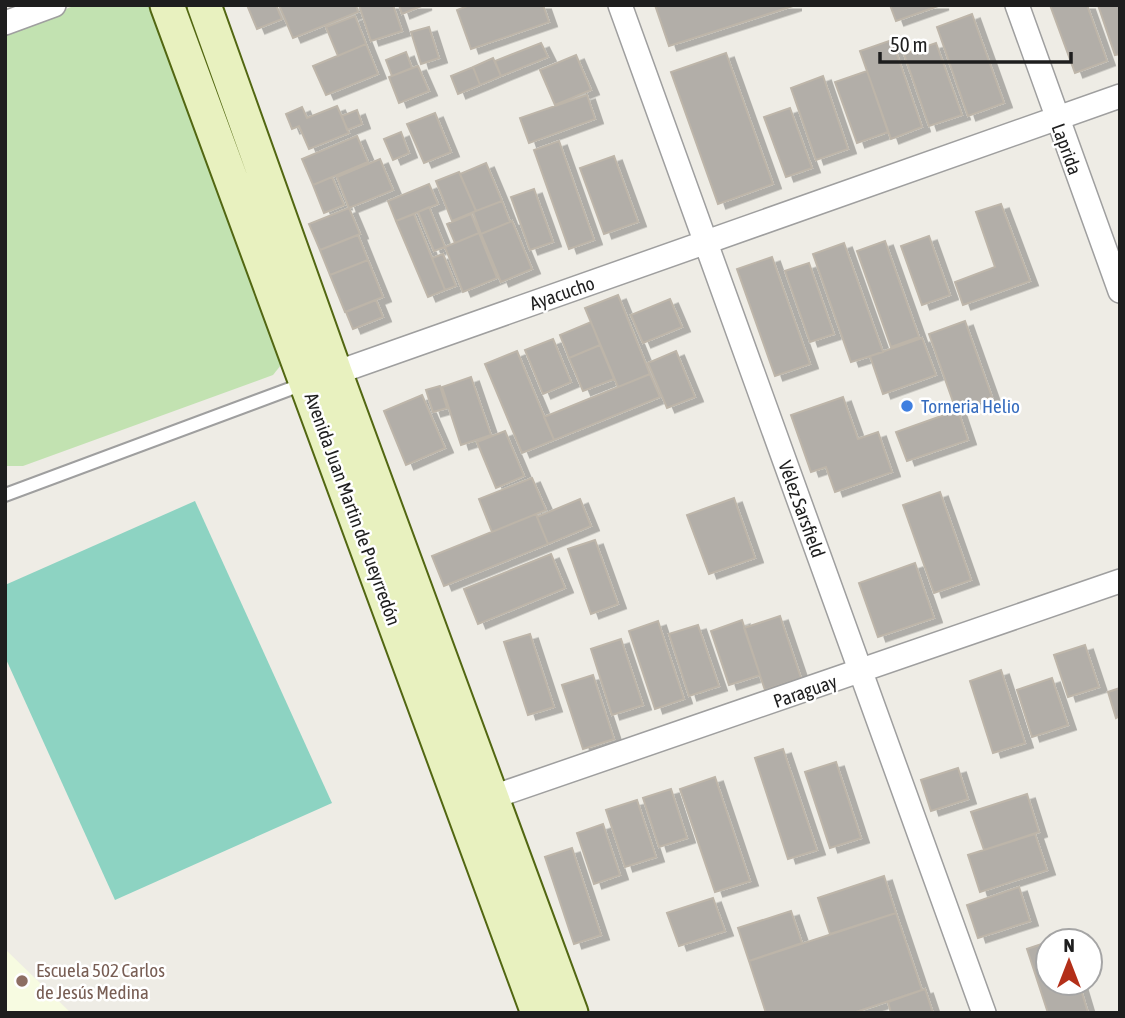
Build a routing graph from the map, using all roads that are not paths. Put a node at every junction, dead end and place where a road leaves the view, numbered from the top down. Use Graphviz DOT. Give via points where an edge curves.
graph roads {
  1 [pos="54,5"];
  2 [pos="167,5"];
  3 [pos="204,5"];
  4 [pos="620,5"];
  5 [pos="1017,5"];
  6 [pos="5,23"];
  7 [pos="1120,96"];
  8 [pos="1056,118"];
  9 [pos="706,243"];
  10 [pos="1120,291"];
  11 [pos="321,378"];
  12 [pos="5,495"];
  13 [pos="1120,581"];
  14 [pos="861,672"];
  15 [pos="490,798"];
  16 [pos="538,1013"];
  17 [pos="570,1013"];
  18 [pos="984,1013"];
  1 -- 6 [label="street"];
  2 -- 11 [label="main road, Avenida Juan Martin de Pueyrredón"];
  3 -- 11 [label="main road, Avenida Juan Martin de Pueyrredón"];
  4 -- 9 [label="street, Vélez Sarsfield"];
  5 -- 8 [label="street, Laprida"];
  7 -- 8 [label="street, Ayacucho"];
  8 -- 9 [label="street, Ayacucho"];
  8 -- 10 [label="street, Laprida"];
  9 -- 11 [label="street, Ayacucho"];
  9 -- 14 [label="street, Vélez Sarsfield"];
  11 -- 12 [label="lane, Ayacucho"];
  11 -- 15 [label="main road, Avenida Juan Martin de Pueyrredón"];
  11 -- 16 [label="main road, Avenida Juan Martin de Pueyrredón"];
  13 -- 14 [label="street, Paraguay"];
  14 -- 15 [label="street, Paraguay"];
  14 -- 18 [label="street, Vélez Sarsfield"];
  15 -- 17 [label="main road, Avenida Juan Martin de Pueyrredón"];
}
